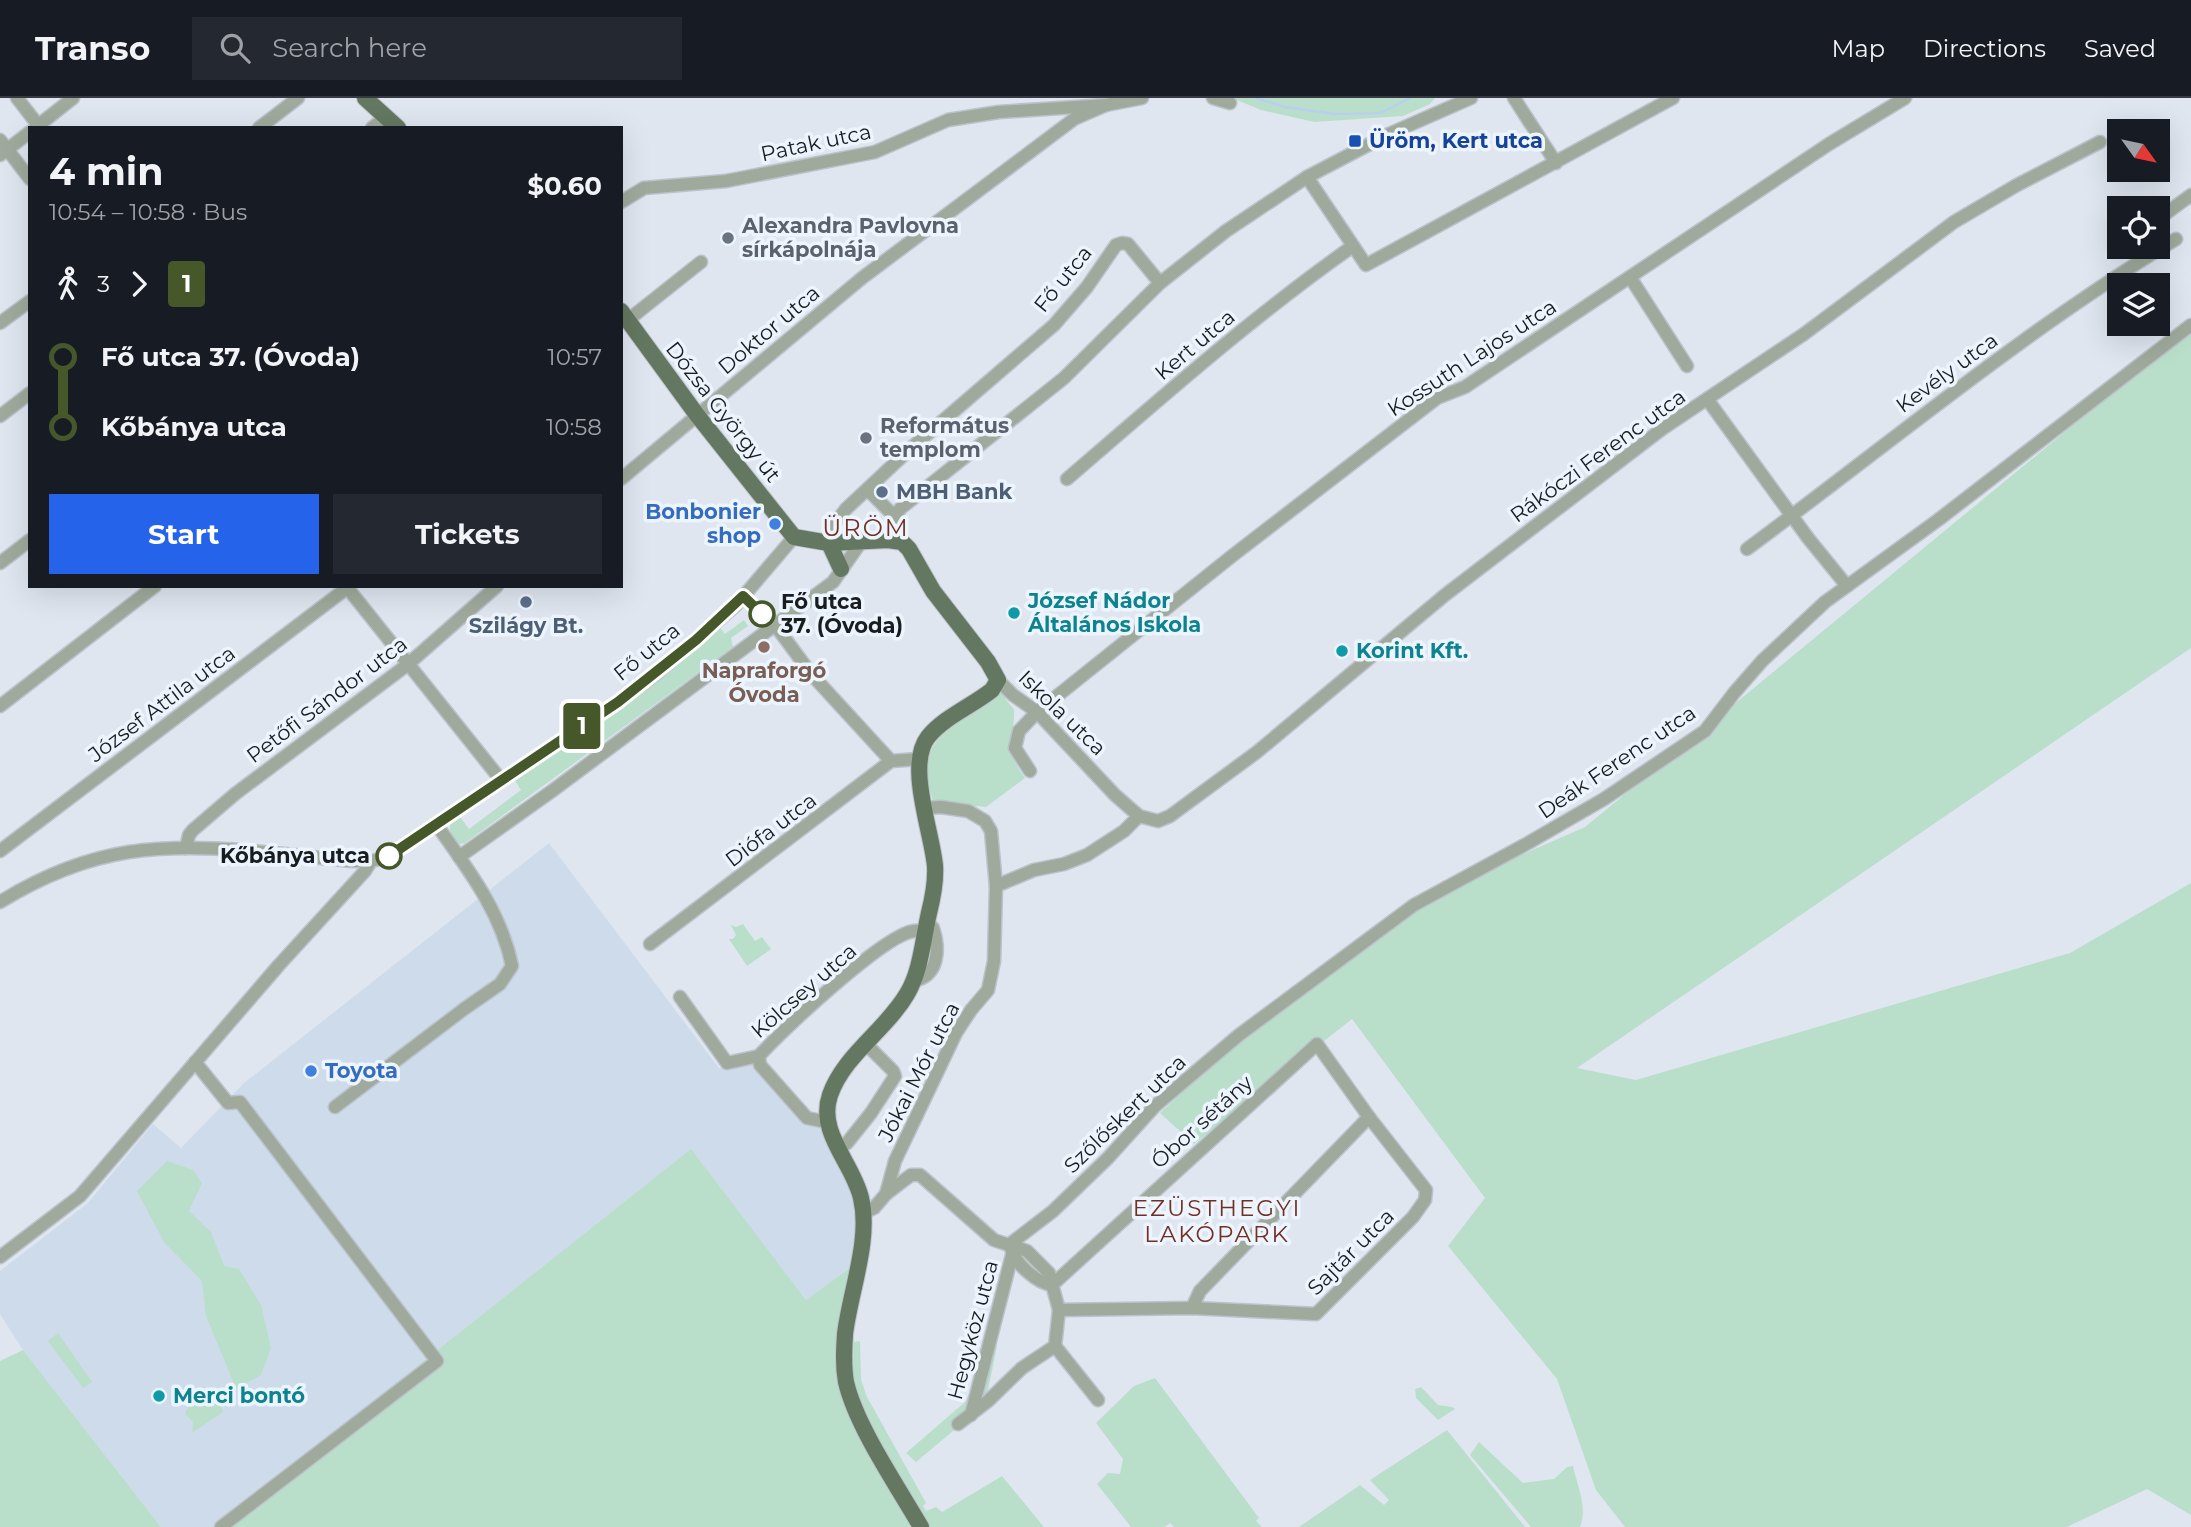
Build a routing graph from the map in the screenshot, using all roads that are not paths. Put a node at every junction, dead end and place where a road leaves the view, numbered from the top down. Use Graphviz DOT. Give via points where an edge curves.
graph roads {
  1 [pos="17,98"];
  2 [pos="73,98"];
  3 [pos="298,98"];
  4 [pos="365,98"];
  5 [pos="1142,98"];
  6 [pos="1213,98"];
  7 [pos="1471,98"];
  8 [pos="1514,98"];
  9 [pos="1672,98"];
  10 [pos="1905,98"];
  11 [pos="1230,103"];
  12 [pos="1106,105"];
  13 [pos="392,122"];
  14 [pos="33,126"];
  15 [pos="37,126"];
  16 [pos="262,126"];
  17 [pos="28,132"];
  18 [pos="2100,142"];
  19 [pos="3,148"];
  20 [pos="1556,163"];
  21 [pos="28,177"];
  22 [pos="1307,177"];
  23 [pos="2191,195"];
  24 [pos="623,201"];
  25 [pos="2170,210"];
  26 [pos="2176,239"];
  27 [pos="1353,246"];
  28 [pos="701,262"];
  29 [pos="1630,276"];
  30 [pos="1160,283"];
  31 [pos="28,302"];
  32 [pos="624,315"];
  33 [pos="0,323"];
  34 [pos="2191,325"];
  35 [pos="1687,366"];
  36 [pos="28,395"];
  37 [pos="1707,399"];
  38 [pos="696,415"];
  39 [pos="0,416"];
  40 [pos="623,478"];
  41 [pos="1067,479"];
  42 [pos="868,490"];
  43 [pos="1792,515"];
  44 [pos="894,516"];
  45 [pos="794,537"];
  46 [pos="888,540"];
  47 [pos="28,542"];
  48 [pos="861,542"];
  49 [pos="829,543"];
  50 [pos="1747,548"];
  51 [pos="0,563"];
  52 [pos="841,569"];
  53 [pos="1847,586"];
  54 [pos="152,588"];
  55 [pos="346,588"];
  56 [pos="348,588"];
  57 [pos="496,588"];
  58 [pos="743,596"];
  59 [pos="775,625"];
  60 [pos="407,665"];
  61 [pos="998,680"];
  62 [pos="0,706"];
  63 [pos="1037,712"];
  64 [pos="919,759"];
  65 [pos="891,761"];
  66 [pos="1030,771"];
  67 [pos="501,780"];
  68 [pos="925,808"];
  69 [pos="1139,816"];
  70 [pos="436,824"];
  71 [pos="187,848"];
  72 [pos="0,852"];
  73 [pos="459,857"];
  74 [pos="371,862"];
  75 [pos="996,886"];
  76 [pos="0,902"];
  77 [pos="926,928"];
  78 [pos="650,944"];
  79 [pos="680,997"];
  80 [pos="1268,1014"];
  81 [pos="866,1044"];
  82 [pos="759,1056"];
  83 [pos="195,1062"];
  84 [pos="335,1107"];
  85 [pos="1369,1117"];
  86 [pos="827,1122"];
  87 [pos="838,1149"];
  88 [pos="886,1194"];
  89 [pos="863,1213"];
  90 [pos="1011,1250"];
  91 [pos="0,1257"];
  92 [pos="1052,1285"];
  93 [pos="1192,1308"];
  94 [pos="1059,1310"];
  95 [pos="1055,1346"];
  96 [pos="1098,1400"];
  97 [pos="971,1415"];
  98 [pos="958,1424"];
  99 [pos="221,1527"];
  100 [pos="922,1527"];
  1 -- 14 [label="street"];
  2 -- 15 [label="street"];
  3 -- 16 [label="street"];
  4 -- 13 [label="main road"];
  5 -- 12 [label="street, Patak utca"];
  6 -- 11 [label="street"];
  7 -- 22 [label="street"];
  8 -- 20 [label="street"];
  9 -- 20 [label="street"];
  10 -- 29 [label="street, Kossuth Lajos utca"];
  12 -- 24 [label="street, Patak utca" via="999,111 948,120 874,152 726,181 644,188"];
  12 -- 38 [label="street, Doktor utca" via="1074,119 862,278"];
  17 -- 19 [label="street"];
  18 -- 37 [label="street, Rákóczi Ferenc utca" via="1954,222 1804,334"];
  19 -- 21 [label="street"];
  20 -- 27 [label="street" via="1366,265"];
  22 -- 27 [label="street"];
  22 -- 30 [label="street" via="1226,231"];
  23 -- 25 [label="street"];
  26 -- 43 [label="street, Kevély utca" via="1970,379"];
  27 -- 41 [label="street, Kert utca" via="1203,362"];
  28 -- 32 [label="street"];
  29 -- 35 [label="street"];
  29 -- 63 [label="street, Kossuth Lajos utca" via="1465,387 1437,398"];
  30 -- 42 [label="street, Fő utca" via="1128,244 1115,245 1054,326"];
  30 -- 44 [label="street" via="1064,379"];
  31 -- 33 [label="street"];
  32 -- 38 [label="main road, Dózsa György út"];
  34 -- 53 [label="street, Deák Ferenc utca"];
  36 -- 39 [label="street"];
  37 -- 43 [label="street"];
  37 -- 69 [label="street, Rákóczi Ferenc utca" via="1445,595 1186,806 1158,821"];
  38 -- 40 [label="street"];
  38 -- 45 [label="main road, Dózsa György út"];
  42 -- 44 [label="street"];
  42 -- 49 [label="street, Fő utca" via="833,526"];
  43 -- 50 [label="street, Kevély utca"];
  43 -- 53 [label="street"];
  44 -- 46 [label="street"];
  45 -- 49 [label="main road"];
  45 -- 58 [label="street, Fő utca"];
  46 -- 48 [label="main road"];
  46 -- 61 [label="main road, Iskola utca" via="909,549 933,591"];
  47 -- 51 [label="street"];
  48 -- 49 [label="main road"];
  48 -- 52 [label="street"];
  49 -- 52 [label="main road"];
  52 -- 59 [label="street" via="826,589"];
  53 -- 80 [label="street, Deák Ferenc utca" via="1762,662 1705,731 1593,805 1414,905"];
  54 -- 62 [label="street"];
  55 -- 72 [label="street, József Attila utca"];
  56 -- 60 [label="street"];
  57 -- 60 [label="street, Petőfi Sándor utca"];
  58 -- 59 [label="street"];
  58 -- 67 [label="street, Fő utca" via="656,674"];
  59 -- 65 [label="street" via="812,675"];
  59 -- 73 [label="street"];
  60 -- 67 [label="street"];
  60 -- 71 [label="street, Petőfi Sándor utca" via="235,794 193,830"];
  61 -- 63 [label="street, Iskola utca"];
  61 -- 64 [label="main road" via="992,690 931,734"];
  63 -- 66 [label="street, Kossuth Lajos utca" via="1019,731 1015,748"];
  63 -- 69 [label="street, Iskola utca"];
  64 -- 65 [label="street"];
  64 -- 68 [label="main road"];
  65 -- 78 [label="street, Diófa utca"];
  67 -- 70 [label="street, Fő utca"];
  68 -- 75 [label="street, Jókai Mór utca" via="968,811 985,821 993,838"];
  68 -- 77 [label="main road" via="935,864"];
  69 -- 75 [label="street" via="1087,855"];
  70 -- 73 [label="street"];
  70 -- 74 [label="street, Fő utca" via="398,851"];
  71 -- 74 [label="street"];
  71 -- 76 [label="street" via="128,852 74,866"];
  73 -- 84 [label="street" via="484,894 508,945 512,966 500,984"];
  74 -- 83 [label="street"];
  75 -- 88 [label="street, Jókai Mór utca" via="994,961 988,990 956,1033 895,1161"];
  77 -- 81 [label="main road" via="913,981 898,1007"];
  77 -- 82 [label="street, Kölcsey utca" via="900,936 842,978"];
  79 -- 82 [label="street" via="727,1063"];
  80 -- 90 [label="street, Szőlőskert utca" via="1155,1106 1108,1158"];
  81 -- 86 [label="main road" via="831,1092"];
  81 -- 87 [label="street" via="895,1076 872,1113"];
  82 -- 86 [label="street, Kölcsey utca" via="760,1065 807,1118"];
  83 -- 91 [label="street" via="80,1196"];
  83 -- 99 [label="street" via="228,1102 240,1102 437,1362"];
  85 -- 92 [label="street, Óbor sétány" via="1317,1044"];
  85 -- 93 [label="street" via="1200,1291"];
  85 -- 93 [label="street, Sajtár utca" via="1426,1190 1413,1217 1316,1314"];
  86 -- 87 [label="main road"];
  87 -- 89 [label="main road" via="861,1197"];
  88 -- 89 [label="street"];
  88 -- 90 [label="street" via="911,1175 920,1175"];
  89 -- 100 [label="main road" via="846,1333 846,1379 863,1424"];
  90 -- 92 [label="street" via="1042,1284"];
  90 -- 97 [label="street, Hegyköz utca"];
  92 -- 94 [label="street"];
  93 -- 94 [label="street"];
  94 -- 95 [label="street"];
  95 -- 96 [label="street"];
  95 -- 97 [label="street" via="1022,1368"];
  97 -- 98 [label="street"];
}
